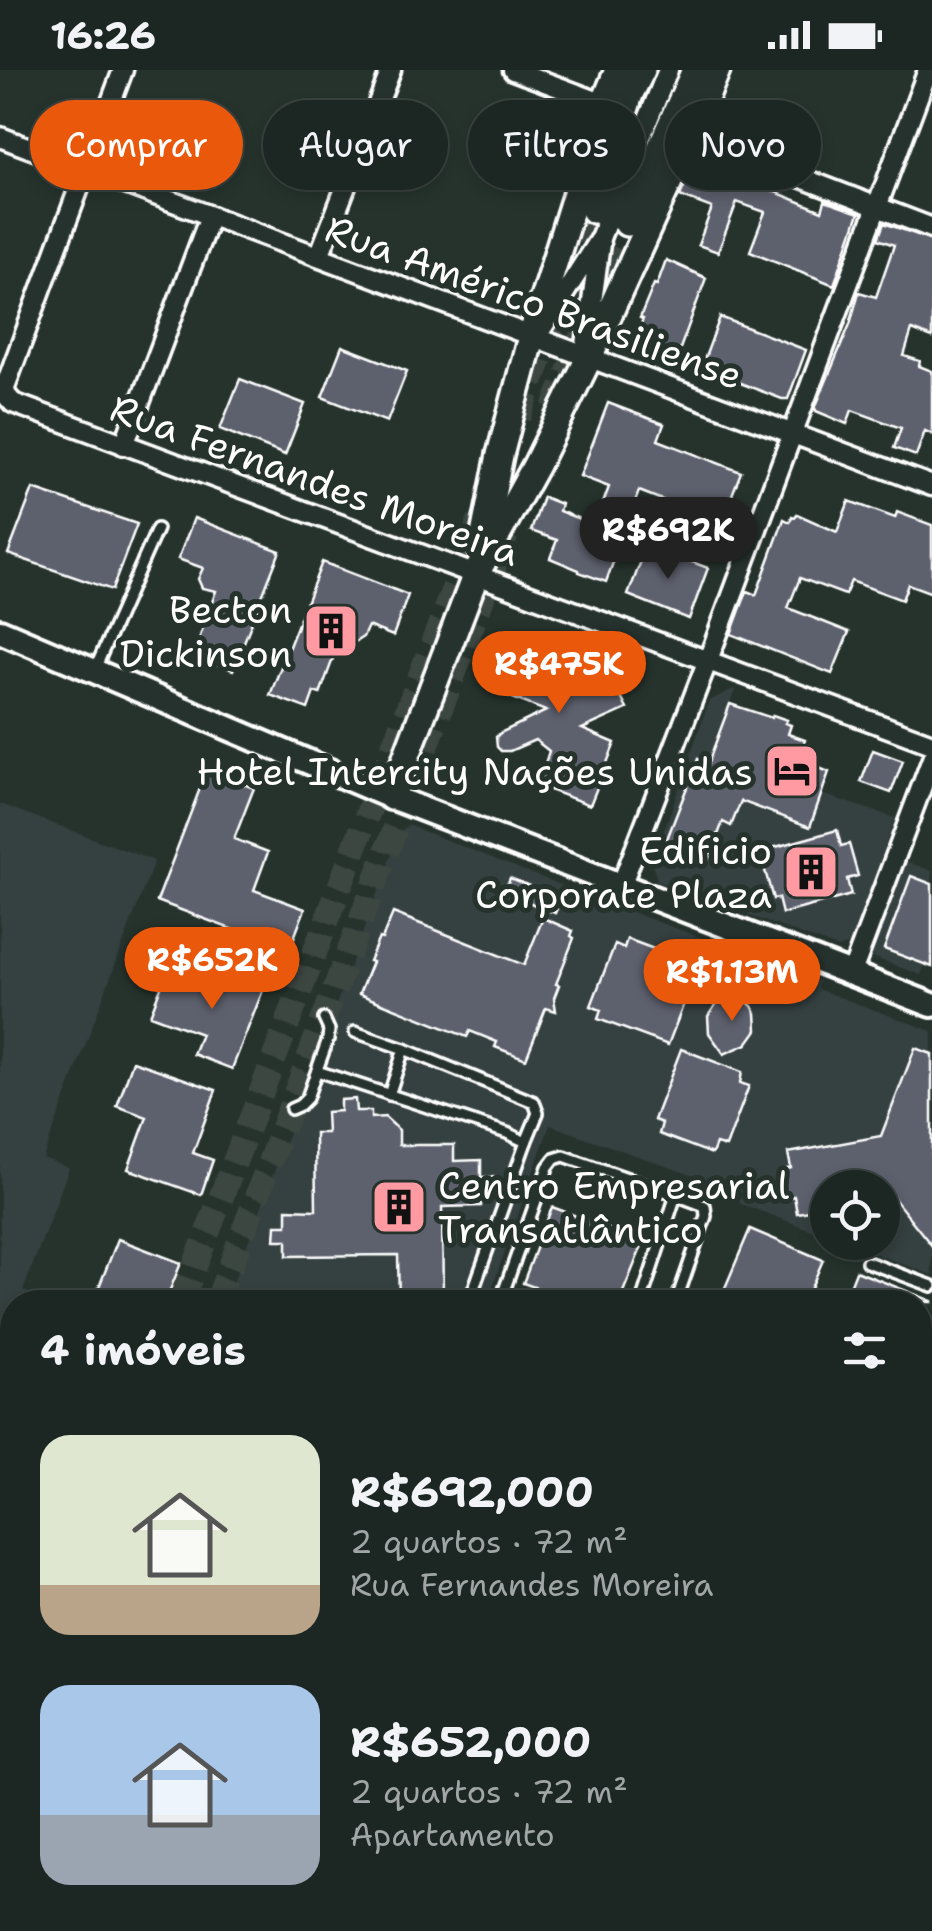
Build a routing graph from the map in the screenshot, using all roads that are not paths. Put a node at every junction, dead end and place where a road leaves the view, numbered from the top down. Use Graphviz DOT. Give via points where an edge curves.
graph roads {
  1 [pos="124,70"];
  2 [pos="391,70"];
  3 [pos="514,70"];
  4 [pos="618,70"];
  5 [pos="642,70"];
  6 [pos="668,70"];
  7 [pos="696,70"];
  8 [pos="717,70"];
  9 [pos="928,70"];
  10 [pos="113,100"];
  11 [pos="593,100"];
  12 [pos="606,100"];
  13 [pos="705,100"];
  14 [pos="0,137"];
  15 [pos="30,149"];
  16 [pos="821,186"];
  17 [pos="665,189"];
  18 [pos="79,190"];
  19 [pos="140,190"];
  20 [pos="578,190"];
  21 [pos="876,207"];
  22 [pos="594,210"];
  23 [pos="210,216"];
  24 [pos="627,224"];
  25 [pos="932,228"];
  26 [pos="600,238"];
  27 [pos="319,256"];
  28 [pos="531,342"];
  29 [pos="585,361"];
  30 [pos="791,432"];
  31 [pos="124,445"];
  32 [pos="932,486"];
  33 [pos="157,529"];
  34 [pos="476,574"];
  35 [pos="0,631"];
  36 [pos="707,661"];
  37 [pos="94,671"];
  38 [pos="932,744"];
  39 [pos="932,759"];
  40 [pos="391,796"];
  41 [pos="621,886"];
  42 [pos="851,975"];
  43 [pos="932,1006"];
  44 [pos="324,1019"];
  45 [pos="355,1032"];
  46 [pos="404,1049"];
  47 [pos="317,1071"];
  48 [pos="389,1094"];
  49 [pos="291,1109"];
  50 [pos="526,1142"];
  51 [pos="676,1195"];
  52 [pos="866,1262"];
  53 [pos="932,1286"];
  54 [pos="472,1290"];
  55 [pos="504,1290"];
  56 [pos="645,1290"];
  57 [pos="680,1290"];
  1 -- 10 [label="street"];
  2 -- 27 [label="street"];
  3 -- 11 [label="street"];
  4 -- 12 [label="main road"];
  5 -- 22 [label="main road"];
  6 -- 26 [label="street"];
  7 -- 24 [label="main road"];
  8 -- 13 [label="main road"];
  9 -- 21 [label="street"];
  14 -- 15 [label="street, Rua Américo Brasiliense"];
  16 -- 21 [label="street"];
  17 -- 29 [label="main road"];
  18 -- 31 [label="street, Rua Fernandes Moreira" via="6,396"];
  19 -- 23 [label="street, Rua Américo Brasiliense"];
  20 -- 28 [label="main road"];
  21 -- 25 [label="street"];
  21 -- 30 [label="street"];
  23 -- 27 [label="street, Rua Américo Brasiliense"];
  23 -- 31 [label="street"];
  26 -- 28 [label="street"];
  26 -- 29 [label="street"];
  27 -- 28 [label="street, Rua Américo Brasiliense"];
  28 -- 29 [label="street, Rua Américo Brasiliense"];
  28 -- 34 [label="main road"];
  29 -- 30 [label="street, Rua Américo Brasiliense"];
  29 -- 34 [label="main road"];
  30 -- 32 [label="street, Rua Américo Brasiliense"];
  30 -- 36 [label="street"];
  31 -- 34 [label="street, Rua Fernandes Moreira"];
  33 -- 37 [label="lane"];
  34 -- 36 [label="street, Rua Fernandes Moreira"];
  34 -- 40 [label="main road"];
  35 -- 37 [label="street"];
  36 -- 38 [label="street, Rua Fernandes Moreira"];
  36 -- 41 [label="street"];
  37 -- 40 [label="street"];
  39 -- 42 [label="street"];
  40 -- 41 [label="street"];
  41 -- 42 [label="street"];
  42 -- 43 [label="street"];
  44 -- 47 [label="lane" via="328,1040"];
  45 -- 46 [label="lane"];
  46 -- 48 [label="lane"];
  46 -- 50 [label="lane" via="534,1102 538,1114"];
  47 -- 48 [label="lane"];
  47 -- 49 [label="lane" via="307,1098"];
  48 -- 50 [label="lane"];
  50 -- 54 [label="lane"];
  51 -- 55 [label="lane" via="564,1156 554,1159"];
  51 -- 56 [label="lane"];
  51 -- 57 [label="lane" via="705,1206 706,1216"];
  52 -- 53 [label="lane"];
}
